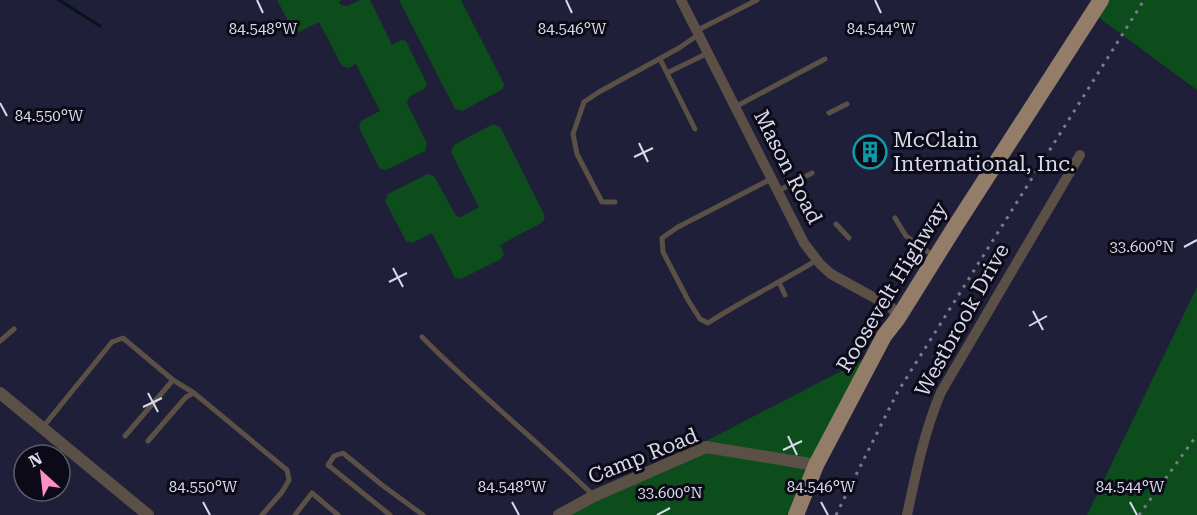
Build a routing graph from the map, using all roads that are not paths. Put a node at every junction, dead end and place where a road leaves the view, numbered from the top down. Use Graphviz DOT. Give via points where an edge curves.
graph roads {
  1 [pos="681,0"];
  2 [pos="757,0"];
  3 [pos="1101,0"];
  4 [pos="697,33"];
  5 [pos="708,53"];
  6 [pos="660,59"];
  7 [pos="825,59"];
  8 [pos="667,73"];
  9 [pos="847,104"];
  10 [pos="735,107"];
  11 [pos="829,113"];
  12 [pos="695,129"];
  13 [pos="1080,155"];
  14 [pos="812,173"];
  15 [pos="772,179"];
  16 [pos="777,191"];
  17 [pos="615,202"];
  18 [pos="895,218"];
  19 [pos="836,225"];
  20 [pos="849,238"];
  21 [pos="936,258"];
  22 [pos="817,260"];
  23 [pos="779,282"];
  24 [pos="786,295"];
  25 [pos="898,318"];
  26 [pos="14,329"];
  27 [pos="422,338"];
  28 [pos="0,341"];
  29 [pos="173,380"];
  30 [pos="0,393"];
  31 [pos="194,393"];
  32 [pos="43,428"];
  33 [pos="124,436"];
  34 [pos="148,441"];
  35 [pos="816,465"];
  36 [pos="594,496"];
  37 [pos="148,515"];
  38 [pos="262,515"];
  39 [pos="295,515"];
  40 [pos="338,515"];
  41 [pos="390,515"];
  42 [pos="423,515"];
  43 [pos="560,515"];
  44 [pos="796,515"];
  45 [pos="907,515"];
  1 -- 4 [label="street, Mason Road"];
  2 -- 4 [label="lane"];
  3 -- 21 [label="main road, Roosevelt Highway"];
  4 -- 5 [label="street, Mason Road"];
  4 -- 6 [label="lane"];
  5 -- 8 [label="lane"];
  5 -- 10 [label="street, Mason Road"];
  6 -- 8 [label="lane"];
  6 -- 17 [label="lane" via="584,102 573,134 577,154 602,202"];
  7 -- 10 [label="lane"];
  8 -- 12 [label="lane"];
  9 -- 11 [label="lane"];
  10 -- 15 [label="street, Mason Road"];
  13 -- 45 [label="street, Westbrook Drive" via="941,392 919,459"];
  14 -- 16 [label="lane"];
  15 -- 16 [label="street, Mason Road"];
  15 -- 23 [label="lane" via="662,238 663,252 688,300 700,319 708,323"];
  16 -- 22 [label="street, Mason Road"];
  18 -- 21 [label="lane" via="906,236"];
  19 -- 20 [label="lane"];
  21 -- 25 [label="main road, Roosevelt Highway"];
  22 -- 23 [label="lane"];
  22 -- 25 [label="street, Mason Road" via="831,274 891,307"];
  23 -- 24 [label="lane"];
  25 -- 35 [label="main road, Roosevelt Highway" via="876,350"];
  26 -- 28 [label="lane"];
  27 -- 36 [label="lane"];
  29 -- 31 [label="lane"];
  29 -- 32 [label="lane" via="123,338 112,342"];
  29 -- 33 [label="lane"];
  30 -- 32 [label="street"];
  31 -- 34 [label="lane"];
  31 -- 38 [label="lane" via="286,470 289,480"];
  32 -- 37 [label="street"];
  35 -- 36 [label="street, Camp Road" via="706,447"];
  35 -- 44 [label="main road, Roosevelt Highway"];
  36 -- 43 [label="street, Camp Road"];
  39 -- 40 [label="lane" via="312,493"];
  41 -- 42 [label="lane" via="328,465 334,456 344,453"];
}
